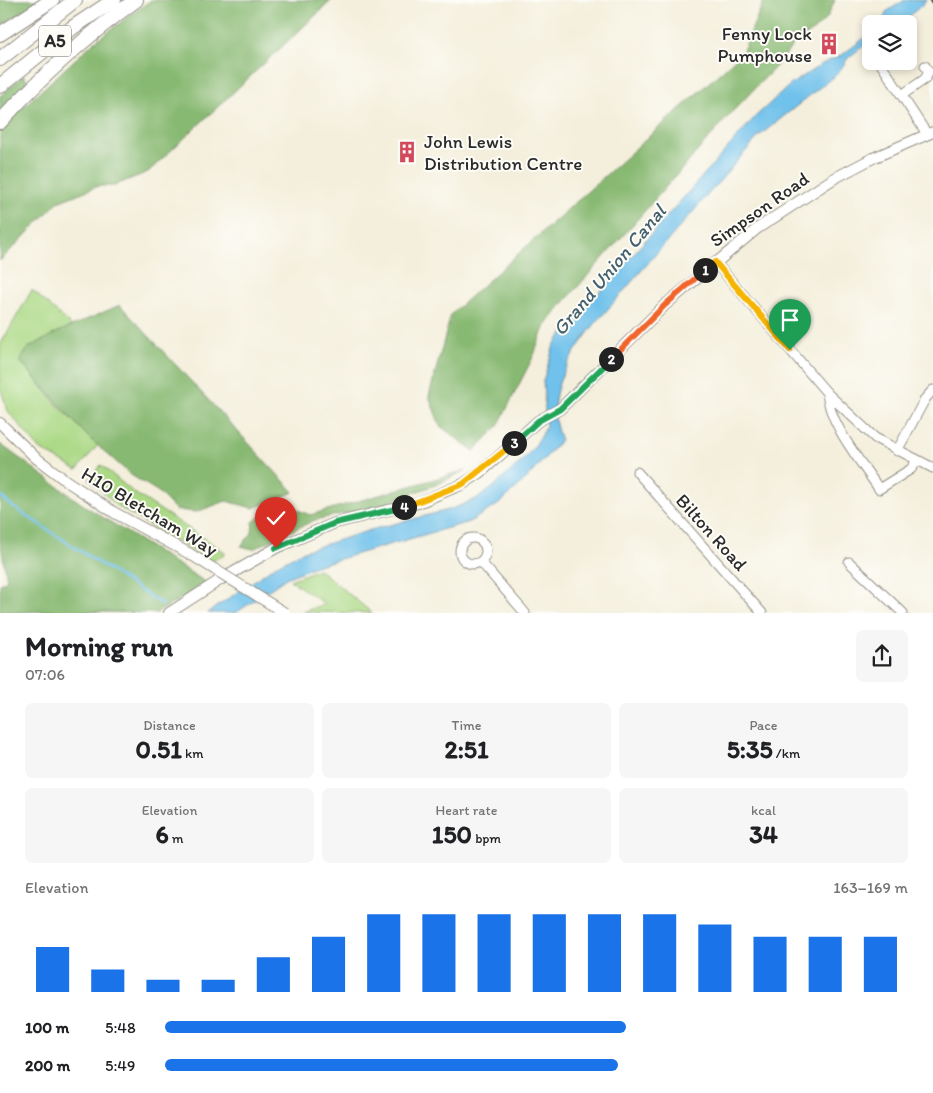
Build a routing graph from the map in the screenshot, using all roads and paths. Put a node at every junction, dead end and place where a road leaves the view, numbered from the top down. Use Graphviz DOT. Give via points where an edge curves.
graph roads {
  1 [pos="52,0"];
  2 [pos="75,0"];
  3 [pos="114,0"];
  4 [pos="136,0"];
  5 [pos="0,34"];
  6 [pos="0,59"];
  7 [pos="925,66"];
  8 [pos="885,70"];
  9 [pos="0,86"];
  10 [pos="902,94"];
  11 [pos="0,122"];
  12 [pos="930,133"];
  13 [pos="715,262"];
  14 [pos="933,390"];
  15 [pos="827,393"];
  16 [pos="0,415"];
  17 [pos="3,425"];
  18 [pos="897,451"];
  19 [pos="917,460"];
  20 [pos="933,468"];
  21 [pos="637,472"];
  22 [pos="481,562"];
  23 [pos="849,562"];
  24 [pos="169,613"];
  25 [pos="285,613"];
  26 [pos="525,613"];
  27 [pos="762,613"];
  28 [pos="903,613"];
  1 -- 5 [label="highway"];
  2 -- 6 [label="highway, A5"];
  3 -- 9 [label="highway, A5" via="58,38"];
  4 -- 11 [label="highway" via="74,49"];
  7 -- 10 [label="street" via="929,72 925,79"];
  8 -- 10 [label="street"];
  10 -- 12 [label="street"];
  12 -- 13 [label="street, Simpson Road" via="825,184 758,228"];
  13 -- 15 [label="street"];
  13 -- 24 [label="street, Simpson Road" via="665,305 560,409 538,421 480,473 463,484 418,503 335,523 276,548"];
  14 -- 18 [label="street"];
  15 -- 18 [label="street" via="875,438"];
  15 -- 19 [label="street" via="828,405 850,446 879,489 911,469"];
  16 -- 17 [label="street, H10 Bletcham Way"];
  17 -- 25 [label="street, H10 Bletcham Way, bridge" via="35,457 65,480"];
  18 -- 19 [label="street"];
  19 -- 20 [label="street"];
  21 -- 27 [label="street, Bilton Road"];
  22 -- 26 [label="street"];
  23 -- 28 [label="street"];
}
